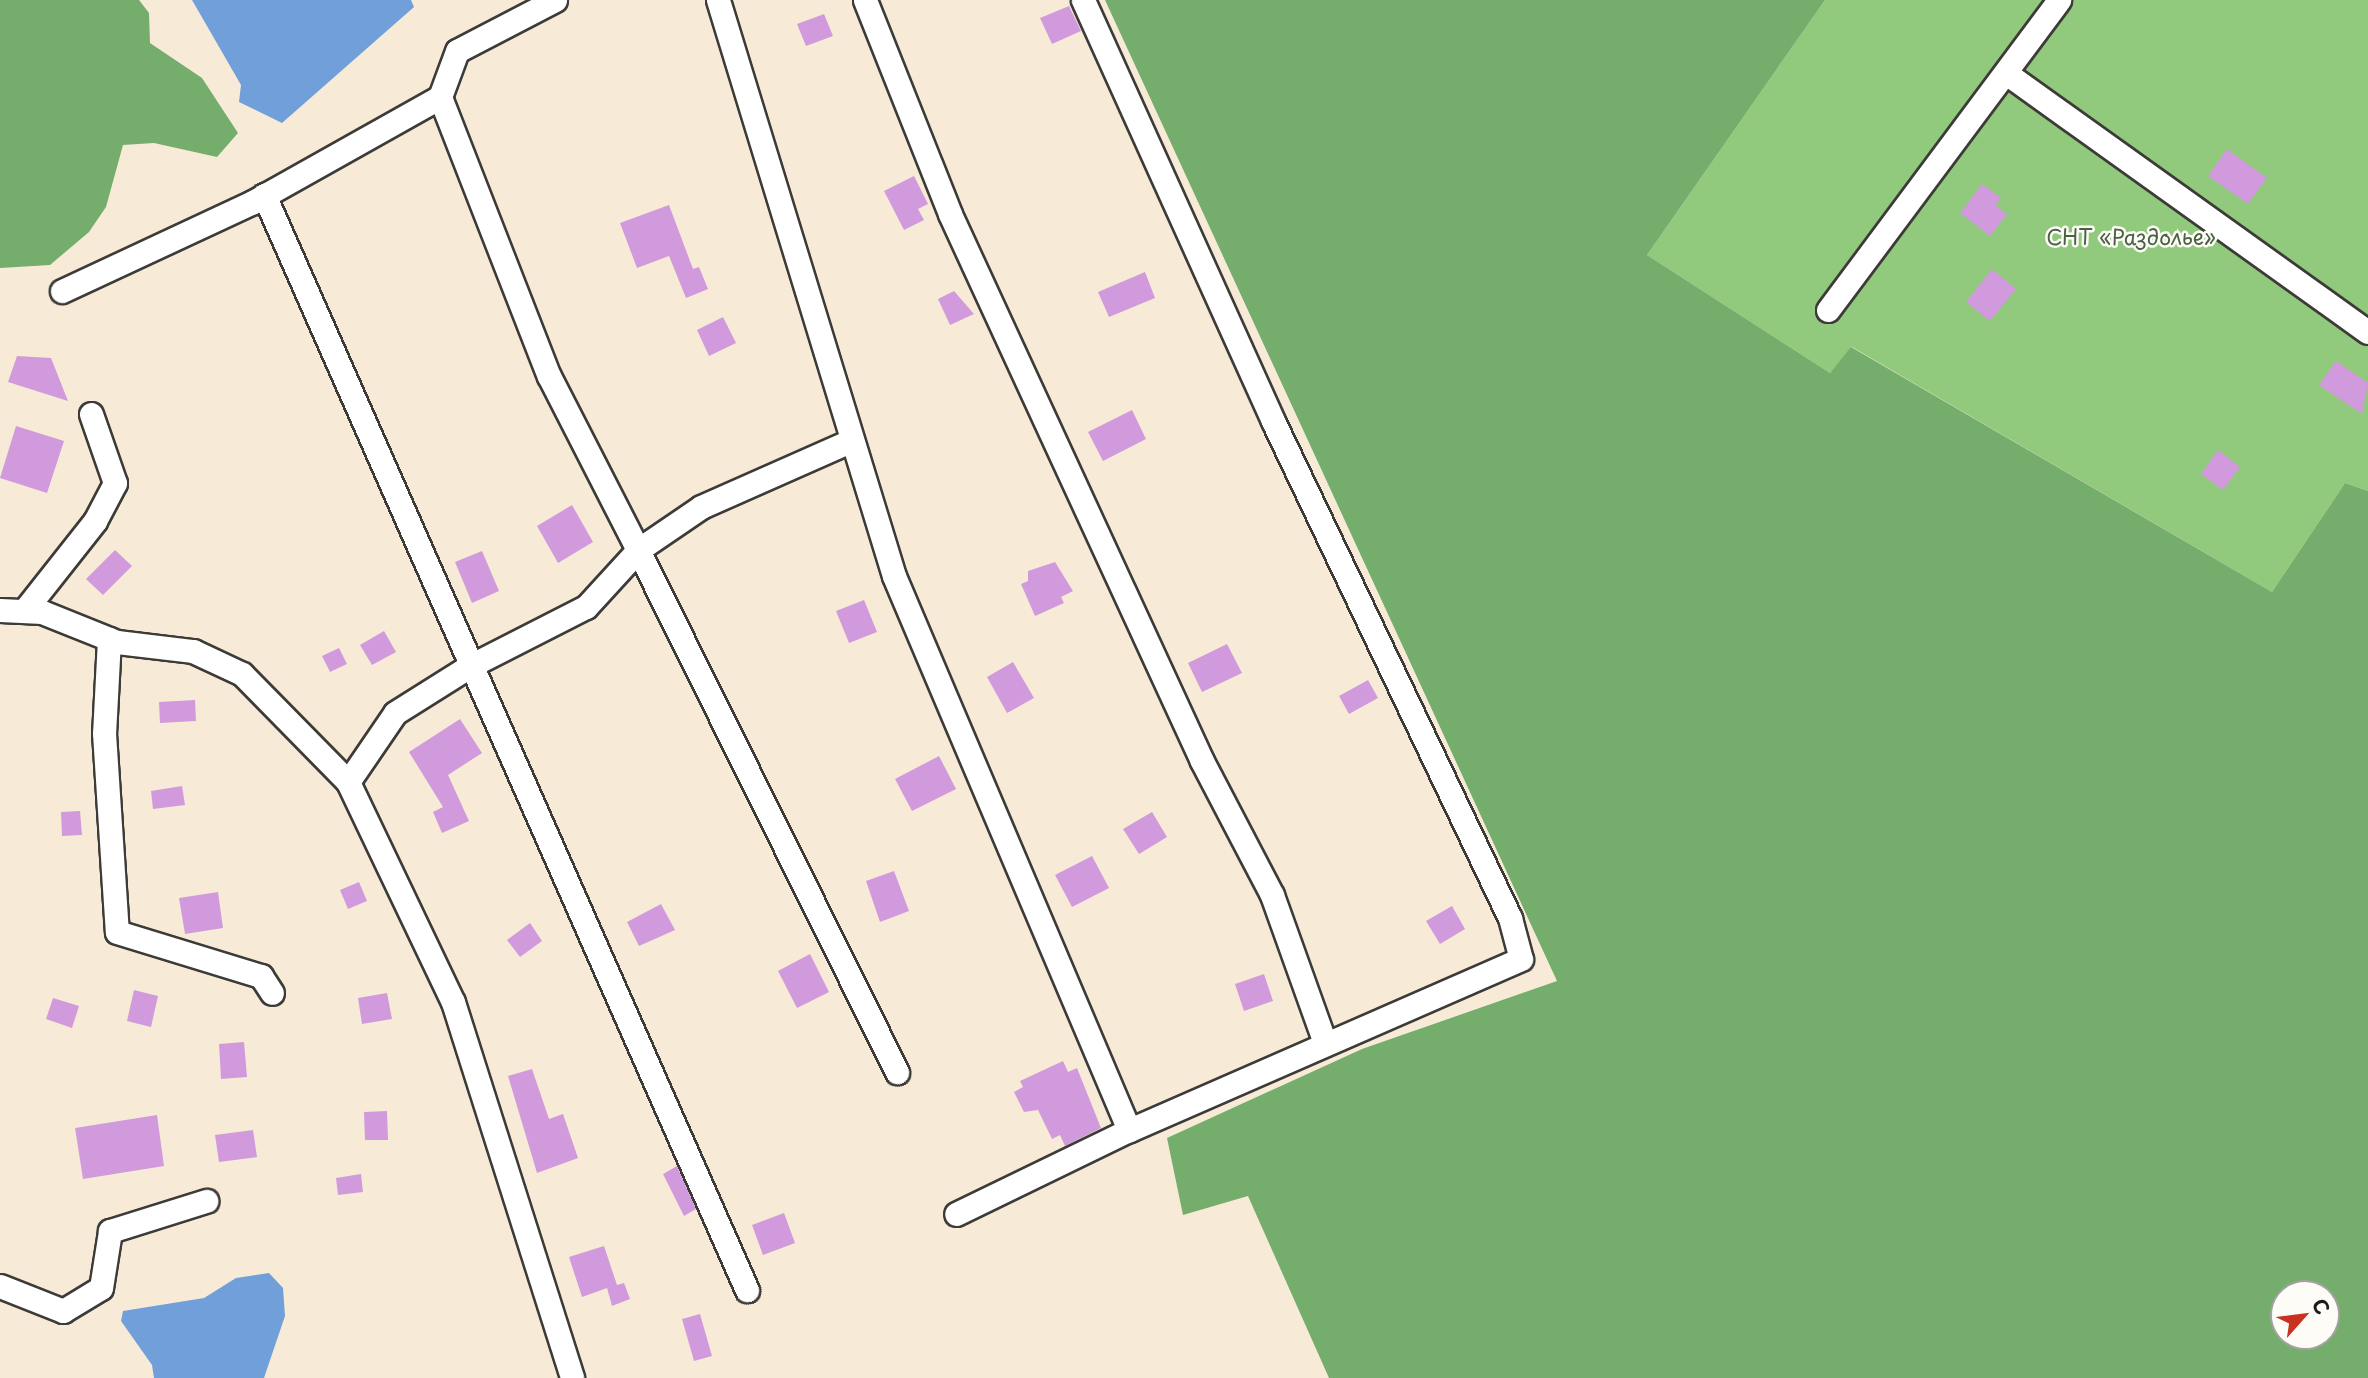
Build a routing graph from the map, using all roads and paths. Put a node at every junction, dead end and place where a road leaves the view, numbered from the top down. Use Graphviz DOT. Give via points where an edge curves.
graph roads {
  1 [pos="555,0"];
  2 [pos="718,0"];
  3 [pos="865,0"];
  4 [pos="1083,0"];
  5 [pos="2059,0"];
  6 [pos="2007,73"];
  7 [pos="440,97"];
  8 [pos="264,195"];
  9 [pos="62,291"];
  10 [pos="1828,310"];
  11 [pos="2368,332"];
  12 [pos="92,414"];
  13 [pos="852,440"];
  14 [pos="638,550"];
  15 [pos="0,610"];
  16 [pos="24,611"];
  17 [pos="109,639"];
  18 [pos="468,667"];
  19 [pos="348,782"];
  20 [pos="272,993"];
  21 [pos="1325,1043"];
  22 [pos="897,1072"];
  23 [pos="1129,1130"];
  24 [pos="206,1201"];
  25 [pos="956,1214"];
  26 [pos="0,1286"];
  27 [pos="747,1290"];
  28 [pos="572,1378"];
  1 -- 7 [label="street" via="457,51"];
  2 -- 13 [label="street"];
  3 -- 21 [label="street" via="950,214 1202,761 1272,895"];
  4 -- 21 [label="street" via="1273,421 1510,918 1521,959"];
  5 -- 6 [label="street"];
  6 -- 10 [label="street"];
  6 -- 11 [label="street"];
  7 -- 8 [label="street"];
  7 -- 14 [label="street" via="549,376"];
  8 -- 9 [label="street"];
  8 -- 18 [label="street"];
  12 -- 16 [label="street" via="115,483 95,521"];
  13 -- 14 [label="street" via="701,507"];
  13 -- 23 [label="street" via="894,576"];
  14 -- 18 [label="street" via="586,607"];
  14 -- 22 [label="street"];
  15 -- 16 [label="street"];
  16 -- 17 [label="street" via="42,612"];
  17 -- 19 [label="street" via="194,651 242,674"];
  17 -- 20 [label="street" via="104,733 117,932 261,976"];
  18 -- 19 [label="street" via="395,713"];
  18 -- 27 [label="street"];
  19 -- 28 [label="street" via="453,1002"];
  21 -- 23 [label="street"];
  23 -- 25 [label="street"];
  24 -- 26 [label="street" via="110,1231 101,1288 63,1311"];
}
